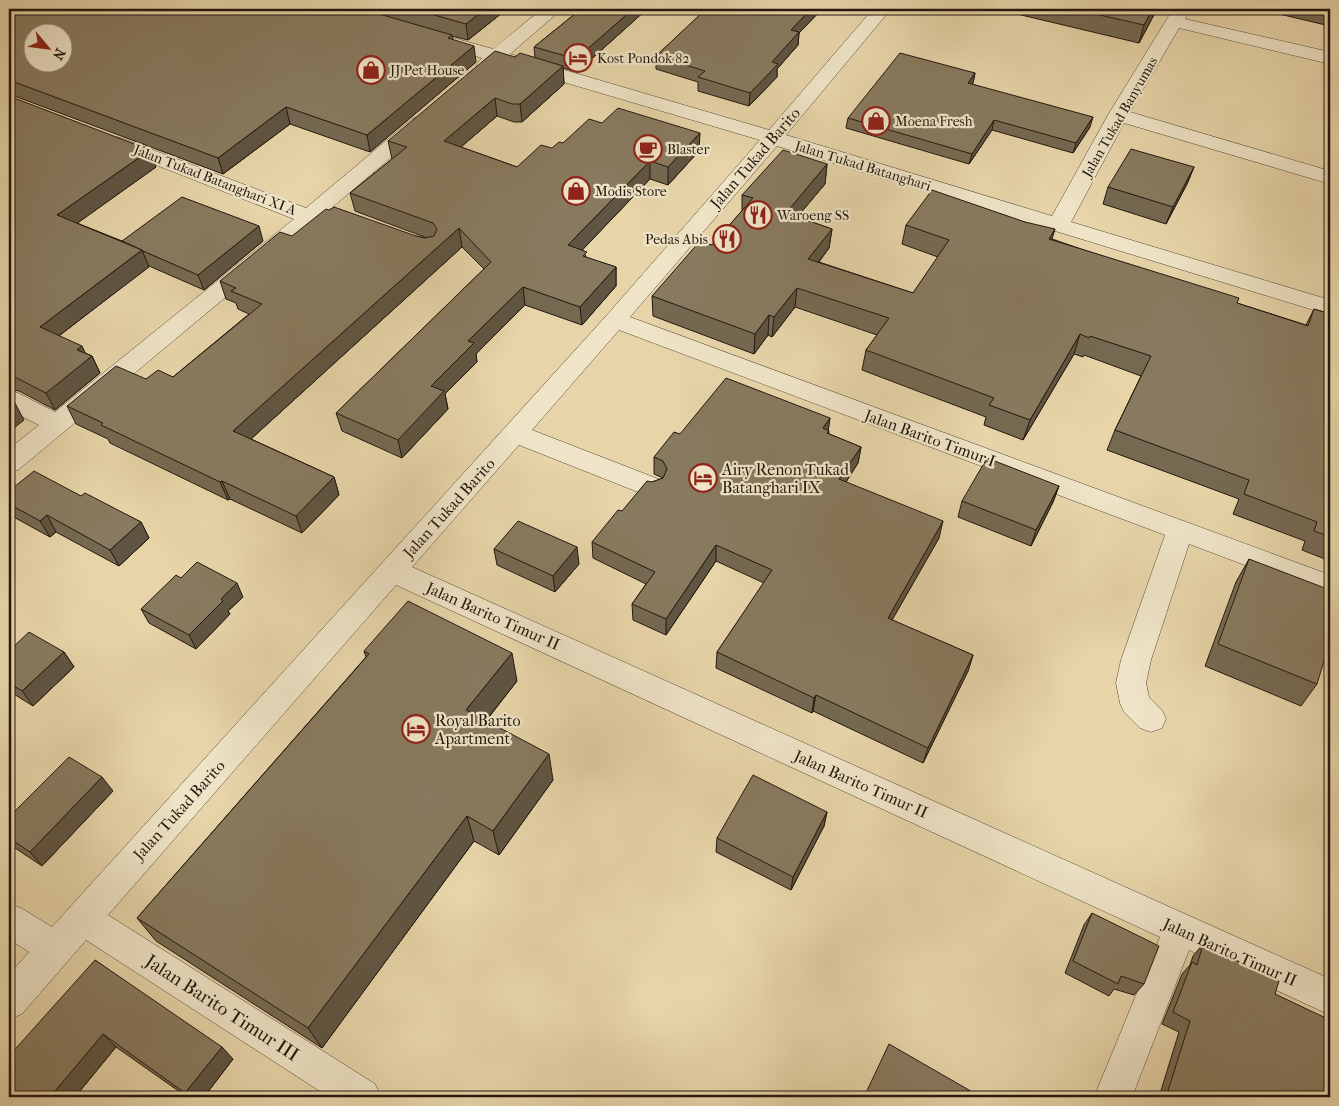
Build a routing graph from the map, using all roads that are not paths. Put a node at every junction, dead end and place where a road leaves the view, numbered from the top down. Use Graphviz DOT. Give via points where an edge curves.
graph roads {
  1 [pos="553,9"];
  2 [pos="882,9"];
  3 [pos="1179,15"];
  4 [pos="419,32"];
  5 [pos="496,56"];
  6 [pos="1330,58"];
  7 [pos="467,81"];
  8 [pos="437,107"];
  9 [pos="1118,115"];
  10 [pos="100,136"];
  11 [pos="773,138"];
  12 [pos="1330,178"];
  13 [pos="322,213"];
  14 [pos="1058,225"];
  15 [pos="1330,308"];
  16 [pos="615,320"];
  17 [pos="9,399"];
  18 [pos="58,424"];
  19 [pos="515,433"];
  20 [pos="9,463"];
  21 [pos="652,487"];
  22 [pos="1180,530"];
  23 [pos="393,571"];
  24 [pos="1330,586"];
  25 [pos="1151,718"];
  26 [pos="83,918"];
  27 [pos="9,920"];
  28 [pos="1180,929"];
  29 [pos="55,949"];
  30 [pos="1330,997"];
  31 [pos="9,1001"];
  32 [pos="1116,1090"];
  33 [pos="362,1097"];
  1 -- 5 [label="street"];
  2 -- 11 [label="street, Jalan Tukad Barito"];
  3 -- 6 [label="street"];
  3 -- 9 [label="street, Jalan Tukad Banyumas"];
  4 -- 5 [label="street, Jalan Tukad Batanghari"];
  5 -- 7 [label="street"];
  5 -- 11 [label="street, Jalan Tukad Batanghari"];
  8 -- 13 [label="street"];
  9 -- 12 [label="street"];
  9 -- 14 [label="street, Jalan Tukad Banyumas"];
  10 -- 13 [label="street, Jalan Tukad Batanghari XI A"];
  11 -- 14 [label="street, Jalan Tukad Batanghari"];
  11 -- 16 [label="street, Jalan Tukad Barito"];
  13 -- 18 [label="street"];
  14 -- 15 [label="street, Jalan Tukad Batanghari"];
  16 -- 19 [label="street, Jalan Tukad Barito"];
  16 -- 22 [label="street, Jalan Barito Timur I"];
  17 -- 18 [label="street"];
  18 -- 20 [label="street"];
  19 -- 21 [label="street"];
  19 -- 23 [label="street, Jalan Tukad Barito"];
  22 -- 24 [label="street, Jalan Barito Timur I"];
  22 -- 25 [label="street" via="1131,683 1135,703"];
  23 -- 26 [label="street, Jalan Tukad Barito"];
  23 -- 28 [label="street, Jalan Barito Timur II"];
  26 -- 29 [label="street, Jalan Tukad Barito"];
  26 -- 33 [label="street, Jalan Barito Timur III"];
  27 -- 29 [label="street"];
  28 -- 30 [label="street, Jalan Barito Timur II"];
  28 -- 32 [label="street"];
  29 -- 31 [label="street, Jalan Tukad Barito"];
}
